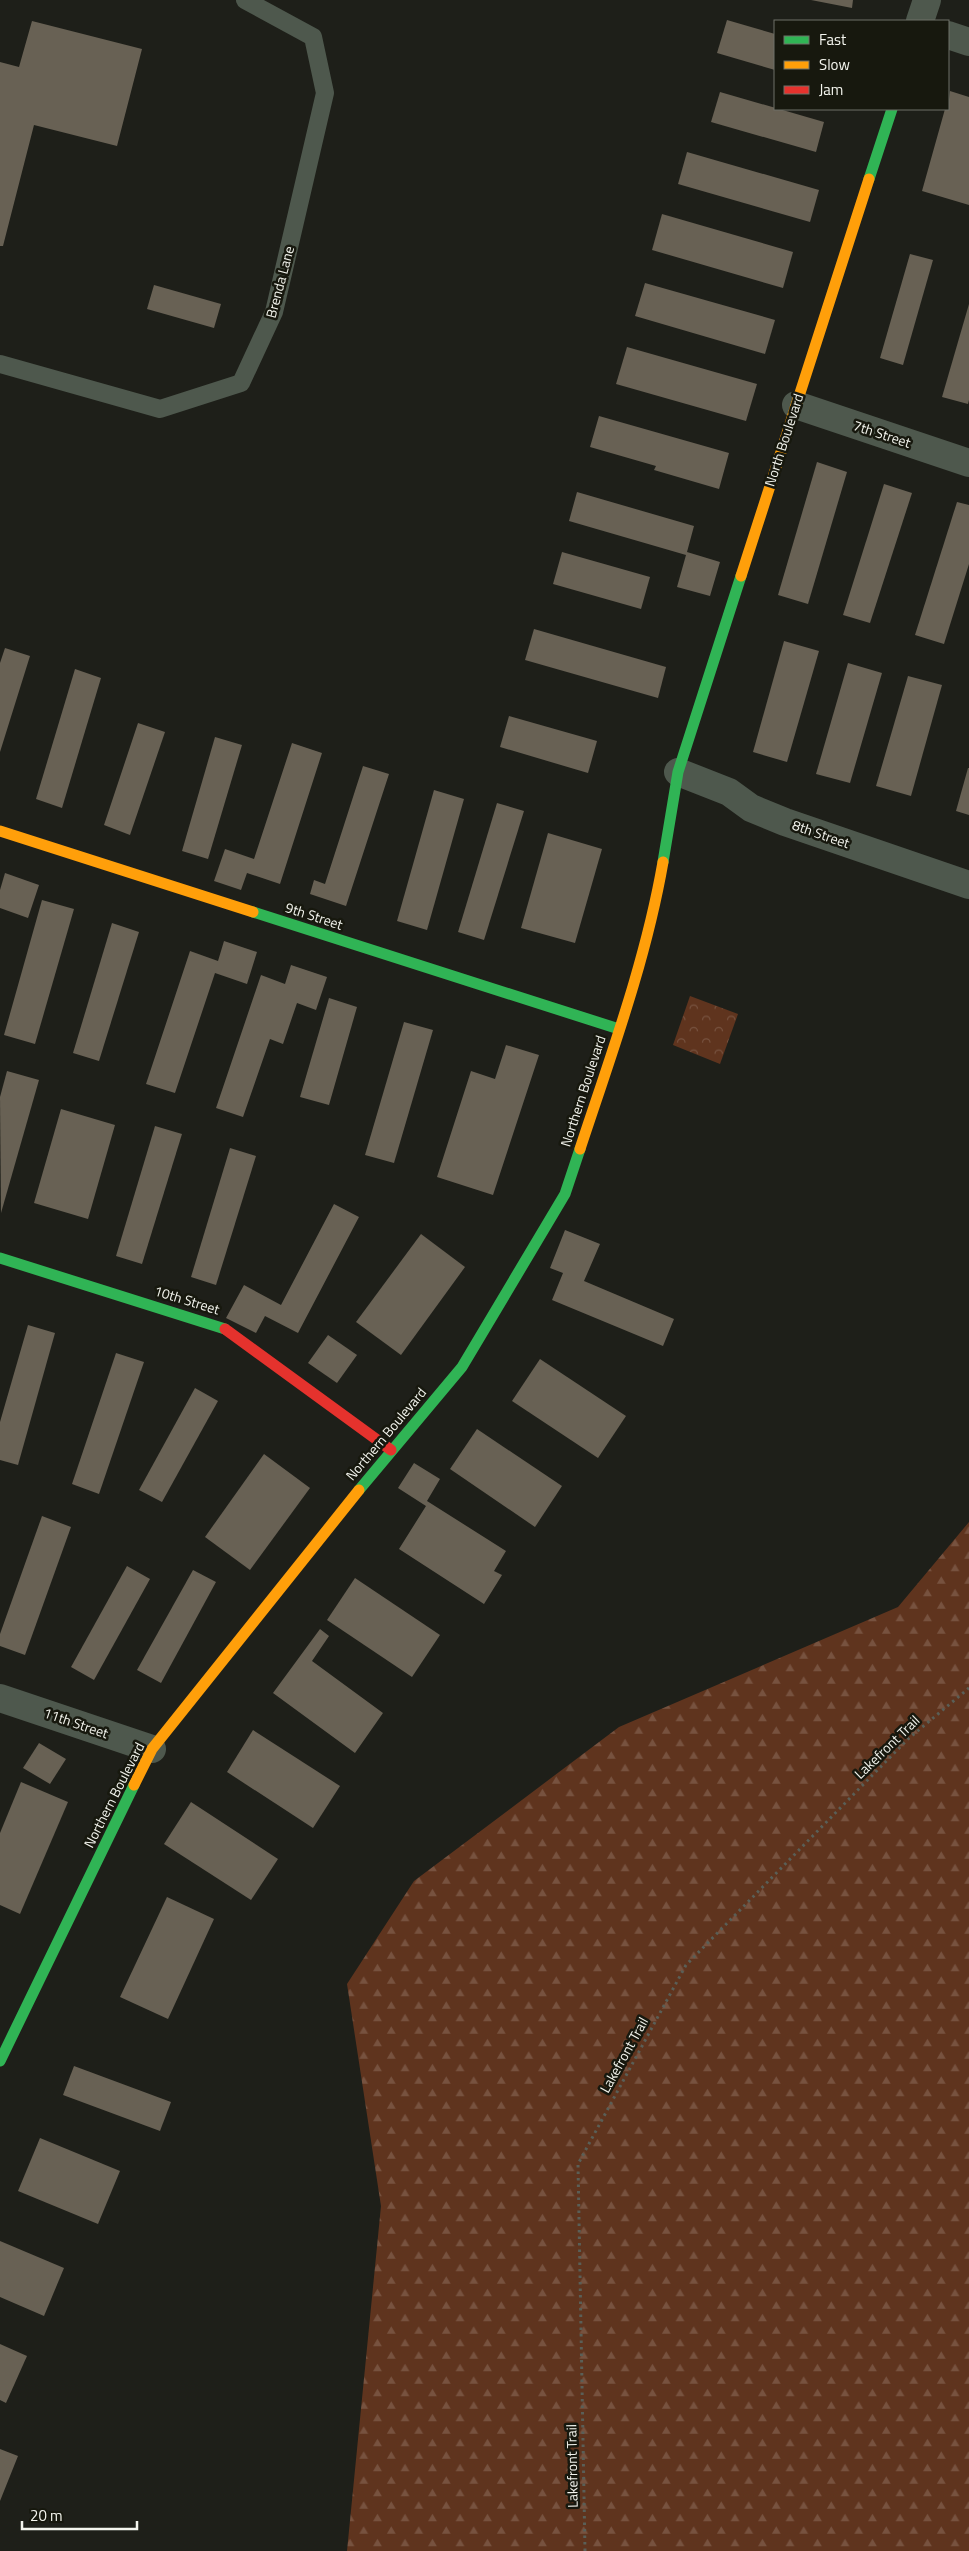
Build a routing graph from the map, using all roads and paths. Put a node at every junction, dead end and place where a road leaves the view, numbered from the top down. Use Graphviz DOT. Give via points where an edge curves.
graph roads {
  1 [pos="245,0"];
  2 [pos="927,0"];
  3 [pos="920,20"];
  4 [pos="949,36"];
  5 [pos="969,42"];
  6 [pos="892,110"];
  7 [pos="0,364"];
  8 [pos="796,405"];
  9 [pos="969,463"];
  10 [pos="678,772"];
  11 [pos="0,831"];
  12 [pos="969,885"];
  13 [pos="619,1030"];
  14 [pos="0,1258"];
  15 [pos="391,1450"];
  16 [pos="969,1688"];
  17 [pos="0,1698"];
  18 [pos="152,1749"];
  19 [pos="0,2061"];
  20 [pos="585,2551"];
  1 -- 7 [label="lane, Brenda Lane" via="313,37 325,94 274,312 241,383 160,408"];
  2 -- 3 [label="street"];
  4 -- 5 [label="street"];
  6 -- 8 [label="street, North Boulevard"];
  8 -- 9 [label="street, 7th Street"];
  8 -- 10 [label="street, North Boulevard"];
  10 -- 12 [label="street, 8th Street" via="729,792 751,808 785,822"];
  10 -- 13 [label="street, Northern Boulevard" via="656,902"];
  11 -- 13 [label="street, 9th Street"];
  13 -- 15 [label="street, Northern Boulevard" via="565,1194 462,1366"];
  14 -- 15 [label="street, 10th Street" via="221,1326"];
  15 -- 18 [label="street, Northern Boulevard"];
  16 -- 20 [label="path, Lakefront Trail" via="908,1739 686,1964 578,2164"];
  17 -- 18 [label="street, 11th Street"];
  18 -- 19 [label="street, Northern Boulevard"];
}
